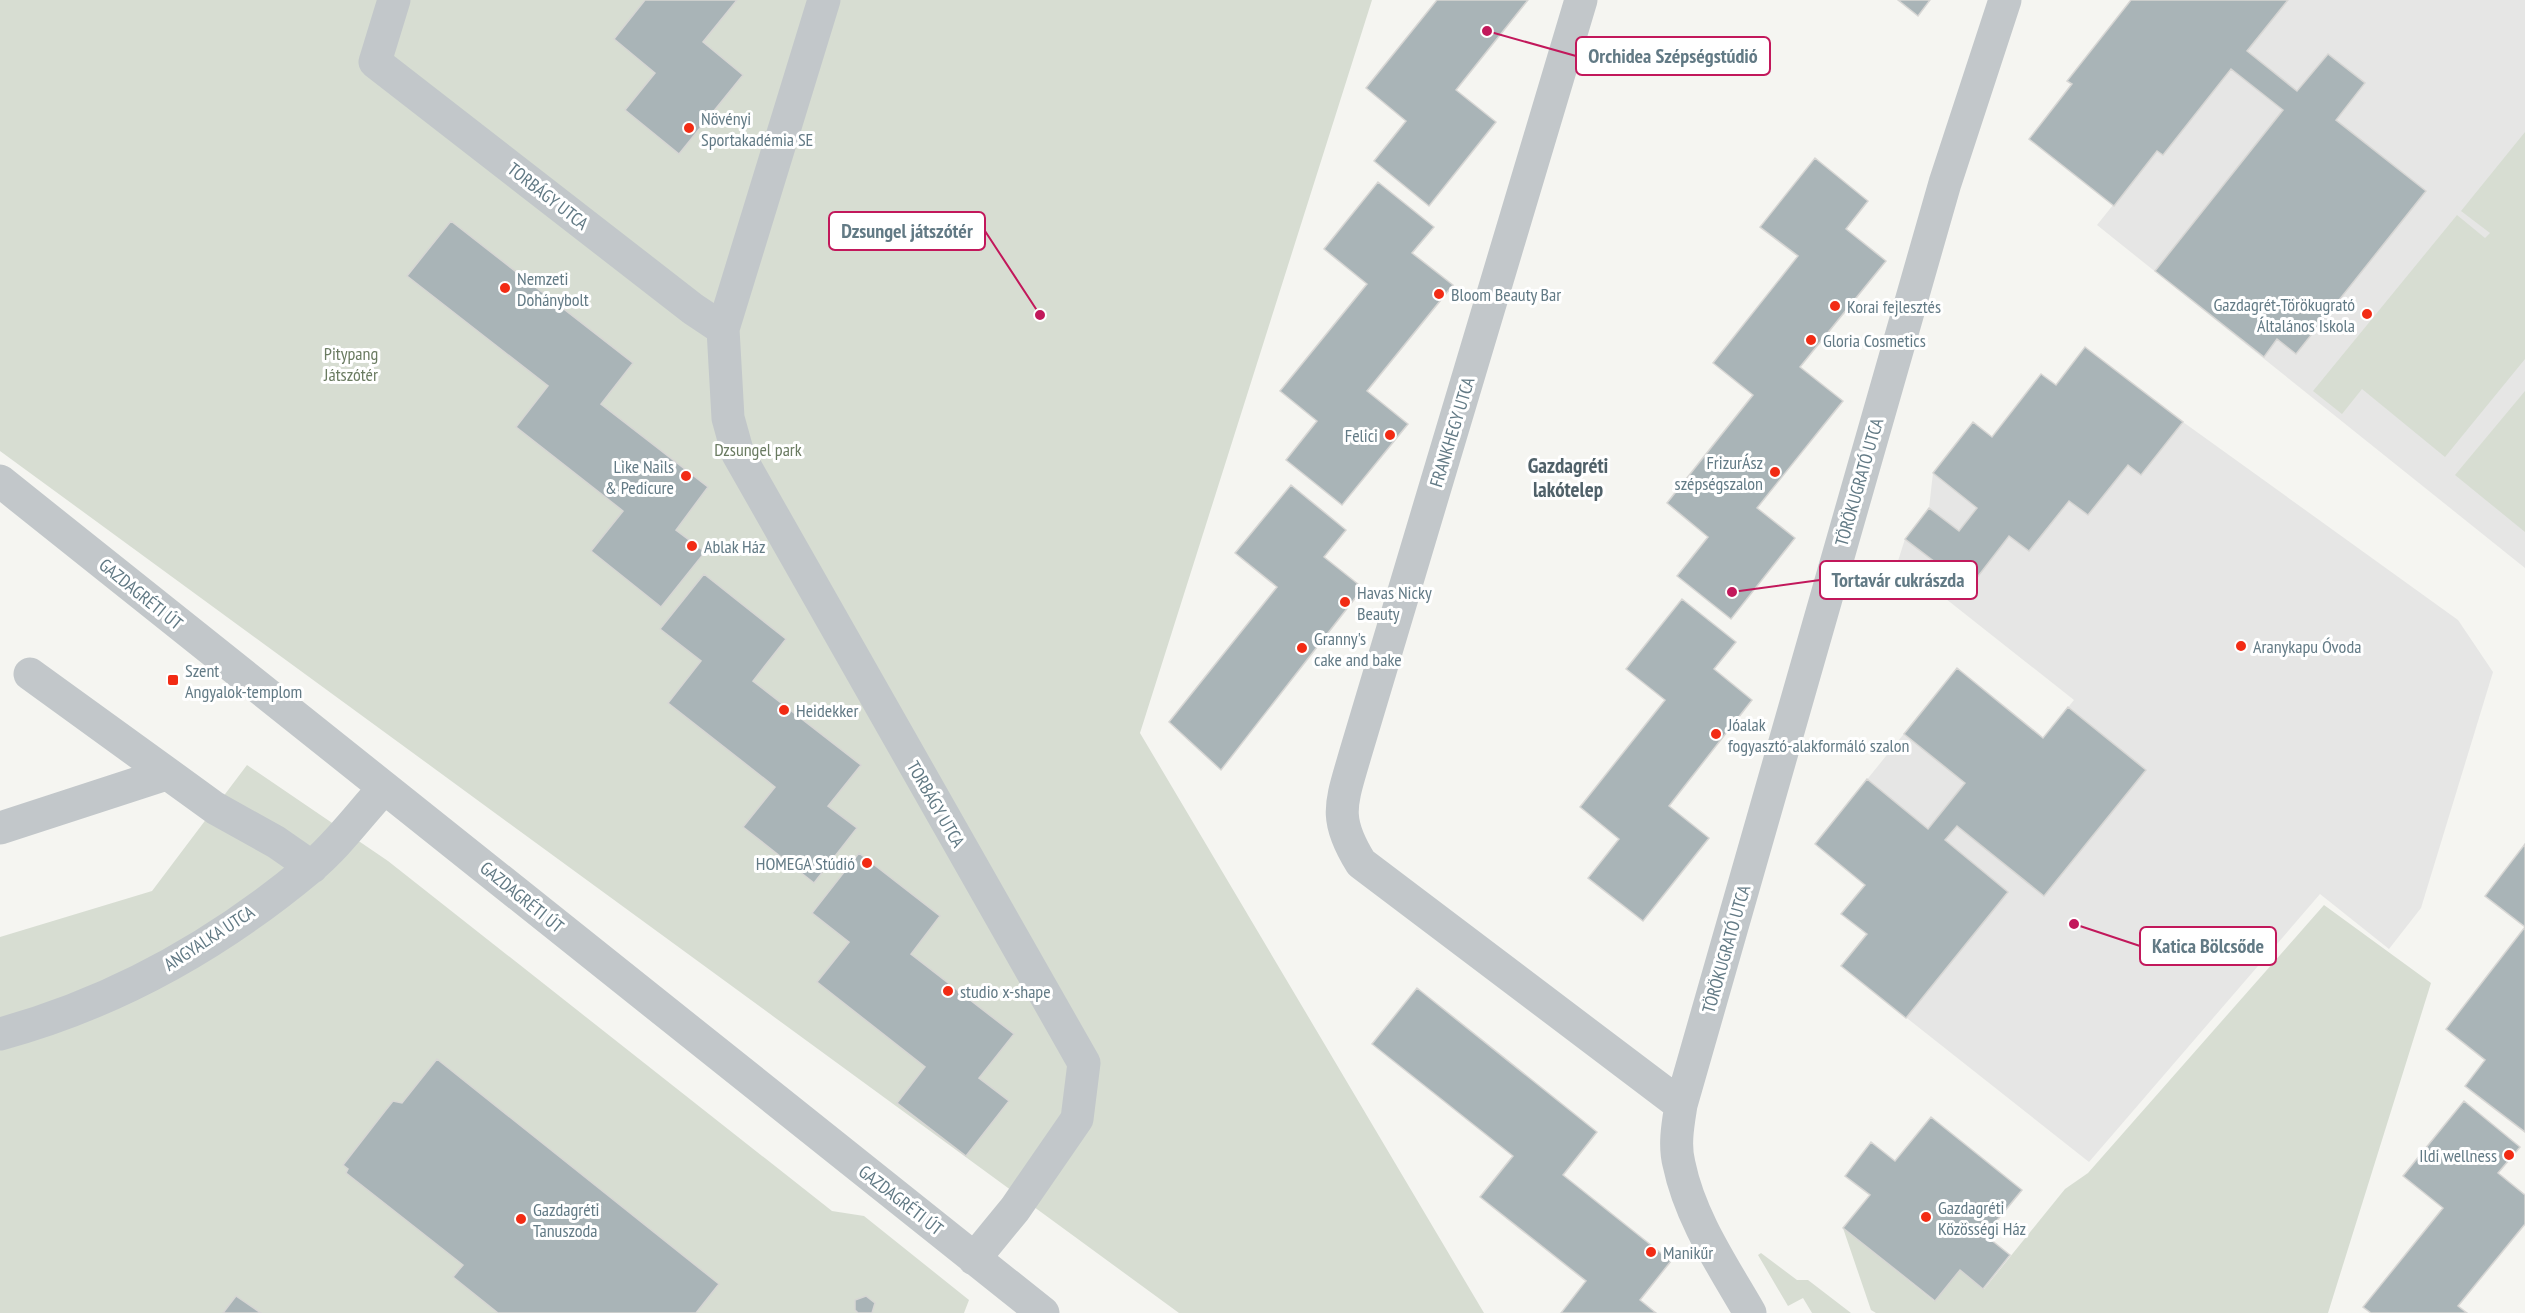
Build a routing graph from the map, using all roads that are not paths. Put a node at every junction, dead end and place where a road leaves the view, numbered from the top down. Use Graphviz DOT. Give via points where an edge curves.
graph roads {
  1 [pos="394,0"];
  2 [pos="824,0"];
  3 [pos="1581,0"];
  4 [pos="2005,0"];
  5 [pos="723,329"];
  6 [pos="0,481"];
  7 [pos="30,674"];
  8 [pos="166,774"];
  9 [pos="384,788"];
  10 [pos="0,828"];
  11 [pos="312,867"];
  12 [pos="0,1035"];
  13 [pos="1682,1105"];
  14 [pos="974,1259"];
  15 [pos="1043,1313"];
  16 [pos="1749,1313"];
  1 -- 5 [label="street, TORBÁGY UTCA" via="375,62"];
  2 -- 5 [label="street, TORBÁGY UTCA"];
  3 -- 13 [label="street, FRANKHEGY UTCA" via="1341,814 1346,839 1361,863"];
  4 -- 13 [label="street, TÖRÖKUGRATÓ UTCA" via="1945,183"];
  5 -- 14 [label="street, TORBÁGY UTCA" via="728,418 738,454 1084,1063 1077,1119 1015,1209"];
  6 -- 9 [label="street, GAZDAGRÉTI ÚT"];
  7 -- 8 [label="street"];
  8 -- 10 [label="street"];
  8 -- 11 [label="street"];
  9 -- 11 [label="street, ANGYALKA UTCA"];
  9 -- 14 [label="street, GAZDAGRÉTI ÚT"];
  11 -- 12 [label="street, ANGYALKA UTCA" via="176,962 110,997 47,1022"];
  13 -- 16 [label="street, TÖRÖKUGRATÓ UTCA" via="1677,1132 1678,1163 1710,1243"];
  14 -- 15 [label="street, GAZDAGRÉTI ÚT"];
}
